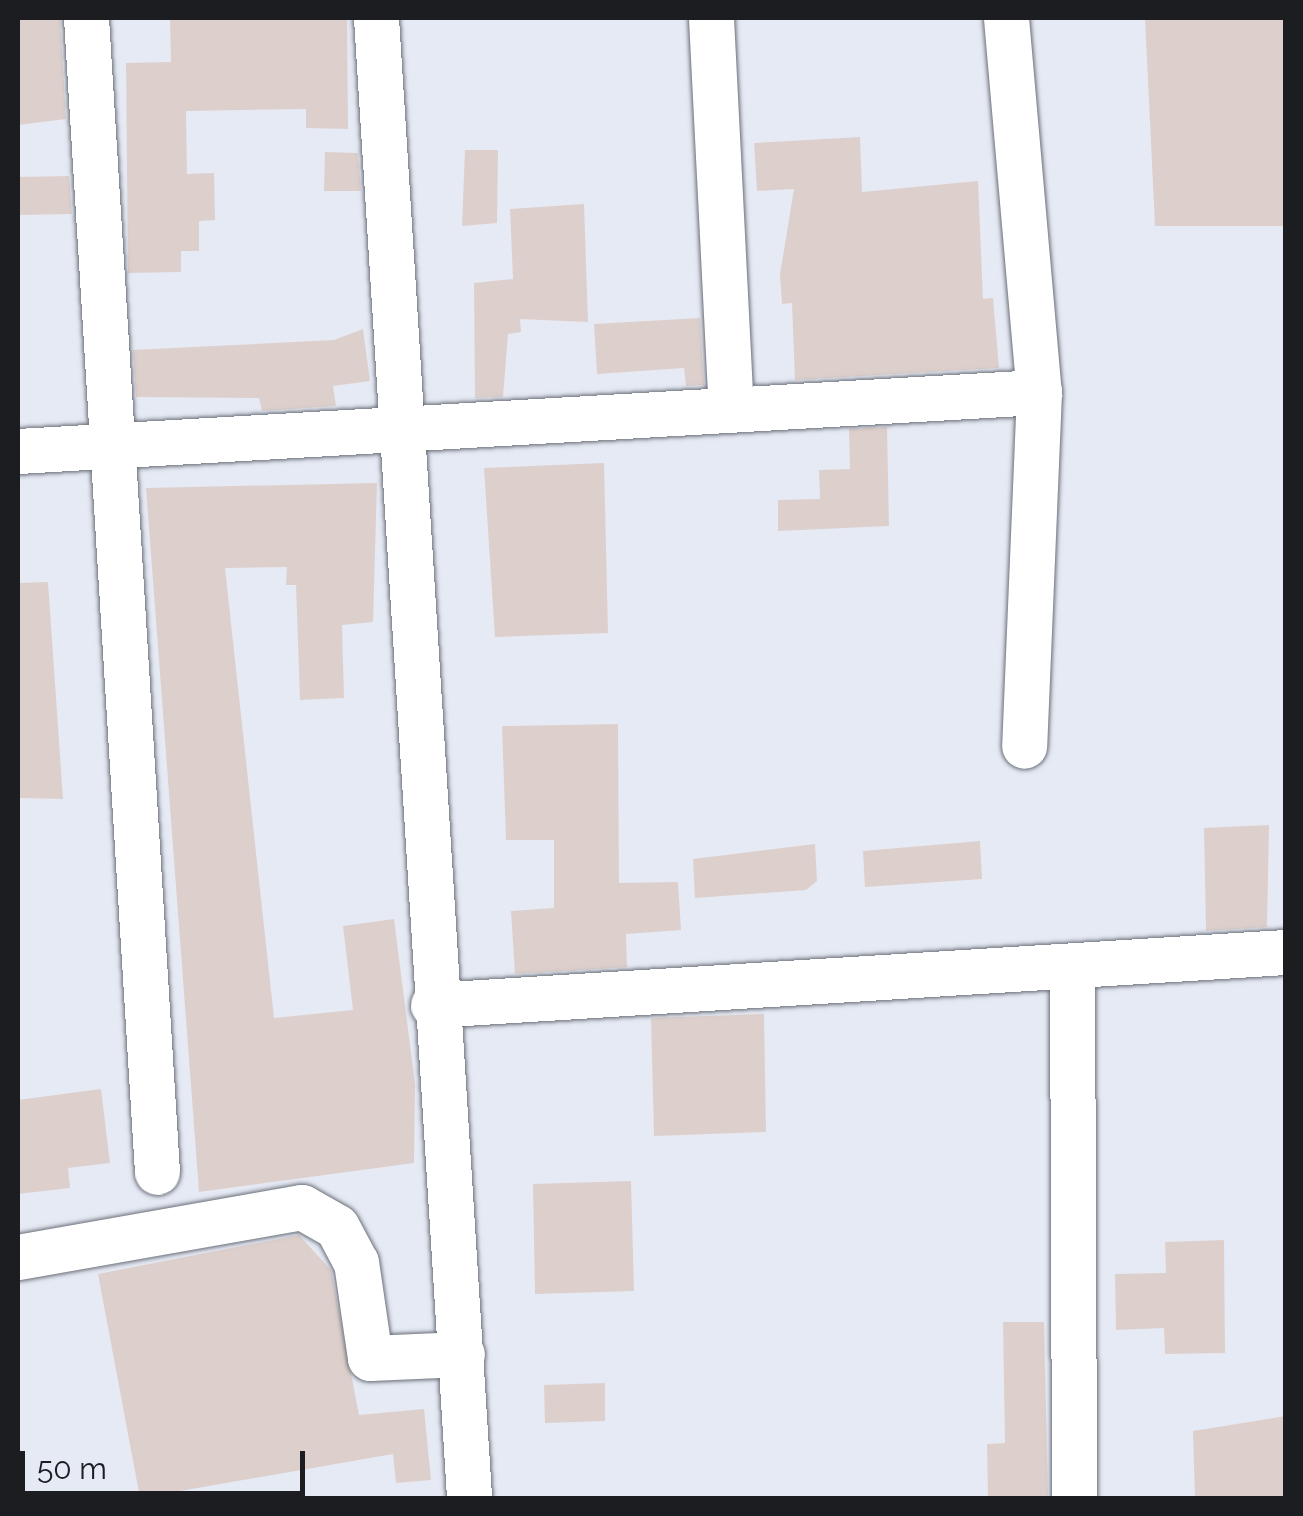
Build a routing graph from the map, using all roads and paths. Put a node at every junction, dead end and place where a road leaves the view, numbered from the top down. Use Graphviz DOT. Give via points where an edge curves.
graph roads {
  1 [pos="86,18"];
  2 [pos="376,18"];
  3 [pos="711,18"];
  4 [pos="1006,18"];
  5 [pos="1038,392"];
  6 [pos="732,408"];
  7 [pos="396,436"];
  8 [pos="114,447"];
  9 [pos="18,451"];
  10 [pos="1024,746"];
  11 [pos="1286,952"];
  12 [pos="1072,966"];
  13 [pos="433,1005"];
  14 [pos="157,1172"];
  15 [pos="18,1257"];
  16 [pos="462,1354"];
  17 [pos="469,1498"];
  18 [pos="1074,1498"];
  1 -- 8 [label="street"];
  2 -- 7 [label="street"];
  3 -- 6 [label="street"];
  4 -- 5 [label="street"];
  5 -- 6 [label="street"];
  5 -- 10 [label="street"];
  6 -- 7 [label="street"];
  7 -- 8 [label="street"];
  7 -- 13 [label="street"];
  8 -- 9 [label="street"];
  8 -- 14 [label="street"];
  11 -- 12 [label="street"];
  12 -- 13 [label="street"];
  12 -- 18 [label="street"];
  13 -- 16 [label="street"];
  15 -- 16 [label="street" via="302,1207 337,1227 356,1262 370,1358"];
  16 -- 17 [label="street"];
}
